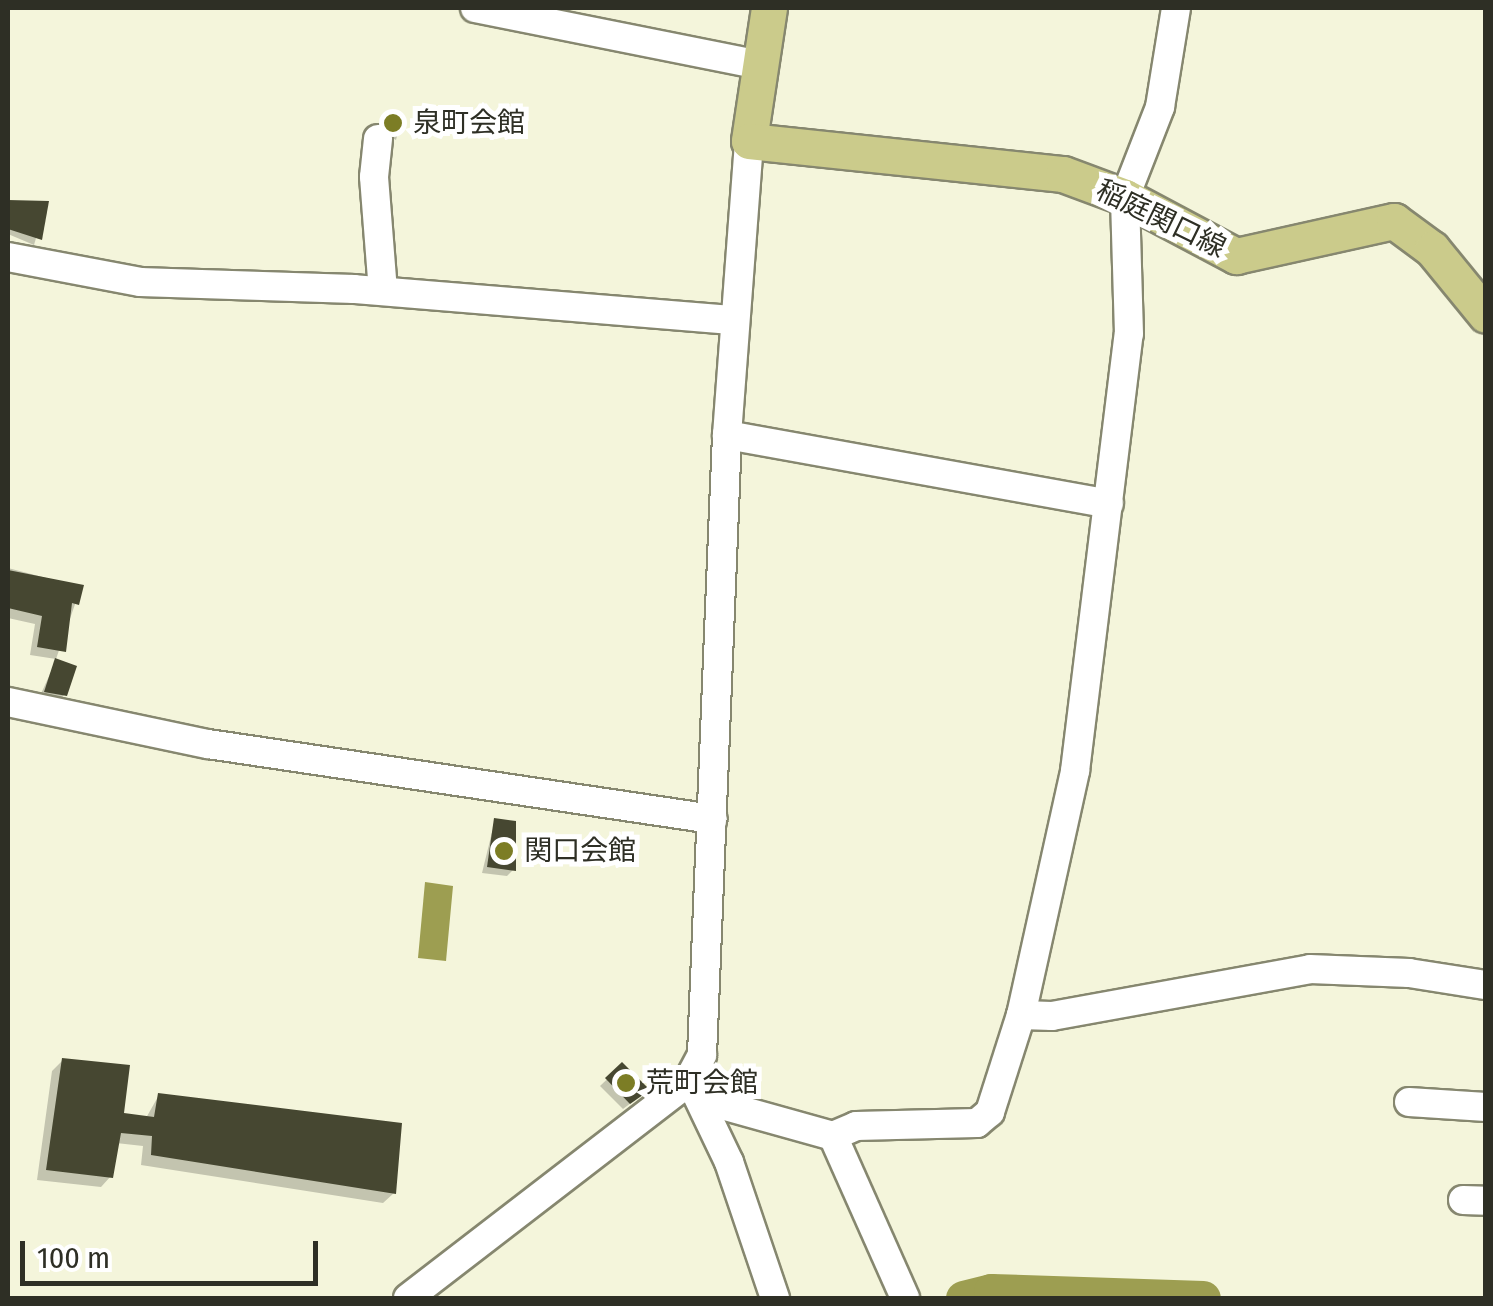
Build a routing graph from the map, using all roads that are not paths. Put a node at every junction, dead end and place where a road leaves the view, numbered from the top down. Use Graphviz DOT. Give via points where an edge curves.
graph roads {
  1 [pos="475,8"];
  2 [pos="770,8"];
  3 [pos="1176,8"];
  4 [pos="760,66"];
  5 [pos="378,140"];
  6 [pos="749,142"];
  7 [pos="1125,197"];
  8 [pos="8,257"];
  9 [pos="384,291"];
  10 [pos="1486,315"];
  11 [pos="734,320"];
  12 [pos="727,435"];
  13 [pos="1109,504"];
  14 [pos="8,702"];
  15 [pos="712,819"];
  16 [pos="1486,985"];
  17 [pos="1020,1015"];
  18 [pos="695,1091"];
  19 [pos="1409,1102"];
  20 [pos="1486,1107"];
  21 [pos="833,1136"];
  22 [pos="408,1298"];
  23 [pos="776,1298"];
  24 [pos="905,1298"];
  1 -- 4 [label="street"];
  2 -- 4 [label="main road"];
  3 -- 7 [label="street" via="1160,107"];
  4 -- 6 [label="main road"];
  5 -- 9 [label="street" via="374,177"];
  6 -- 7 [label="main road, 稲庭関口線" via="1063,174"];
  6 -- 11 [label="street"];
  7 -- 10 [label="main road, 稲庭関口線" via="1236,256 1394,221 1432,249"];
  7 -- 13 [label="street" via="1129,334"];
  8 -- 9 [label="street" via="140,282"];
  9 -- 11 [label="street"];
  11 -- 12 [label="street"];
  12 -- 13 [label="street"];
  12 -- 15 [label="street"];
  13 -- 17 [label="street" via="1075,771"];
  14 -- 15 [label="street" via="208,744"];
  15 -- 18 [label="street"];
  16 -- 17 [label="street" via="1410,973 1310,969 1052,1016"];
  17 -- 21 [label="street" via="990,1112 977,1123 856,1126"];
  18 -- 21 [label="street"];
  18 -- 22 [label="street"];
  18 -- 23 [label="street"];
  19 -- 20 [label="street"];
  21 -- 24 [label="street"];
}
